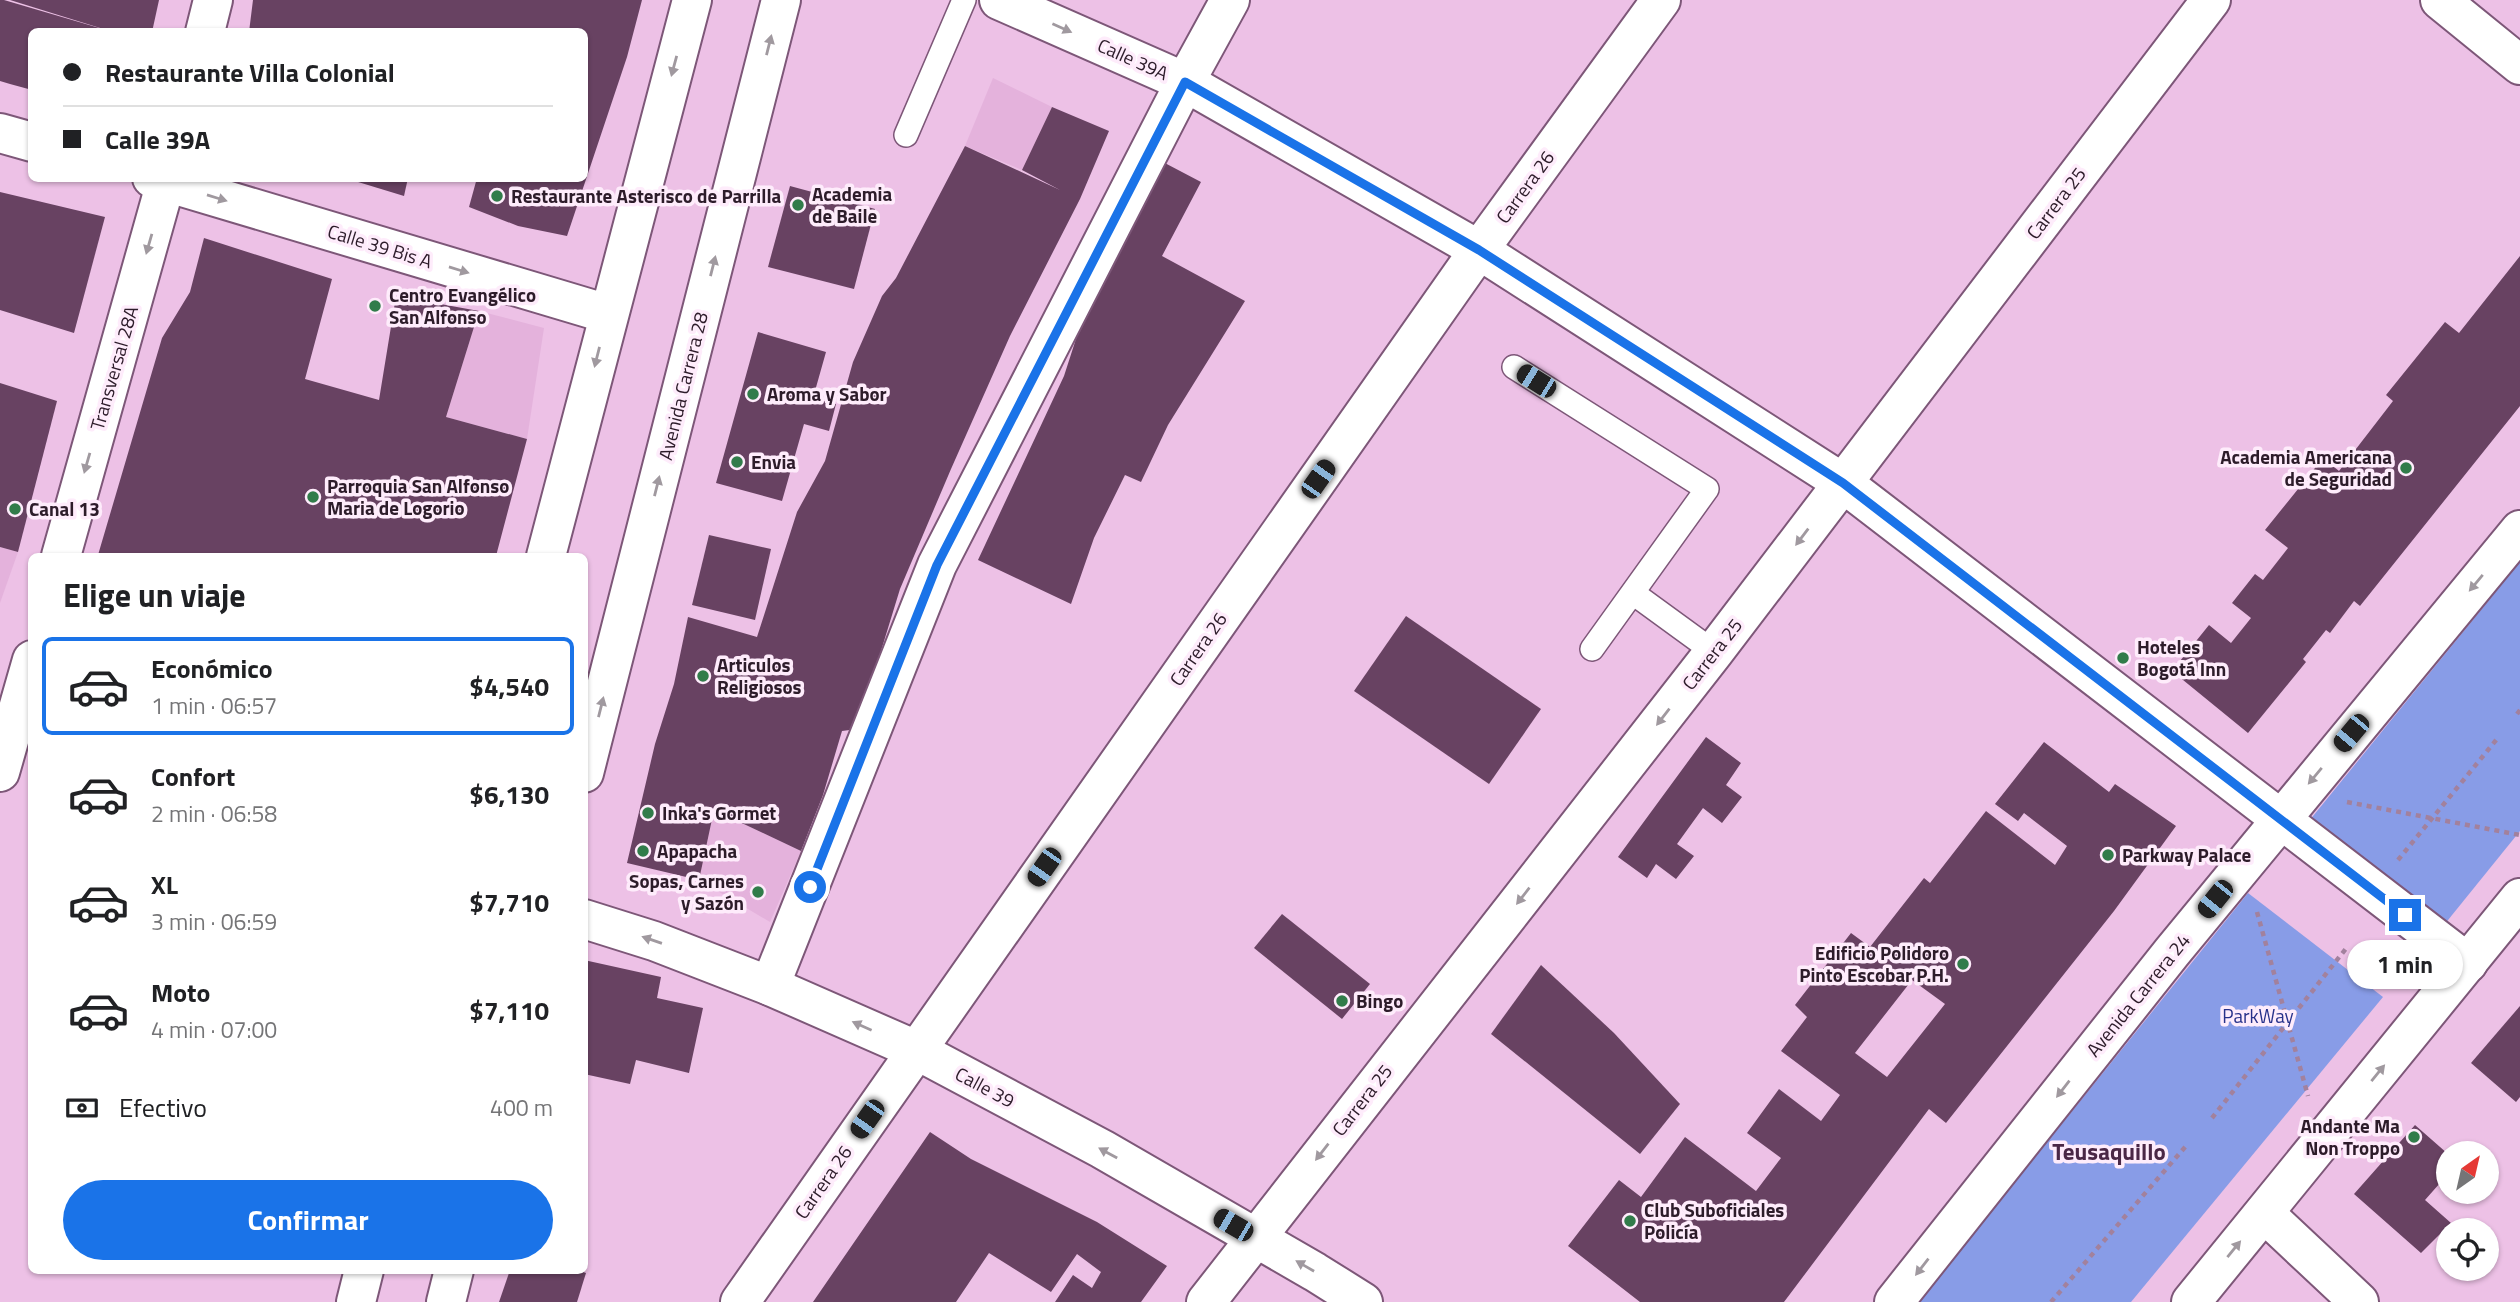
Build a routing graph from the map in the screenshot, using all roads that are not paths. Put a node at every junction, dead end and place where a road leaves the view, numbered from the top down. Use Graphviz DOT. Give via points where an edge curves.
graph roads {
  1 [pos="213,0"];
  2 [pos="692,0"];
  3 [pos="781,0"];
  4 [pos="964,0"];
  5 [pos="999,0"];
  6 [pos="1230,0"];
  7 [pos="1661,0"];
  8 [pos="2211,0"];
  9 [pos="2440,0"];
  10 [pos="206,28"];
  11 [pos="2520,65"];
  12 [pos="1185,82"];
  13 [pos="0,133"];
  14 [pos="906,135"];
  15 [pos="28,141"];
  16 [pos="161,182"];
  17 [pos="169,182"];
  18 [pos="1479,250"];
  19 [pos="608,314"];
  20 [pos="1514,367"];
  21 [pos="1843,483"];
  22 [pos="2520,530"];
  23 [pos="62,553"];
  24 [pos="547,553"];
  25 [pos="1633,593"];
  26 [pos="1592,649"];
  27 [pos="1714,652"];
  28 [pos="28,678"];
  29 [pos="588,757"];
  30 [pos="9,764"];
  31 [pos="2290,806"];
  32 [pos="2520,898"];
  33 [pos="588,920"];
  34 [pos="2468,963"];
  35 [pos="770,986"];
  36 [pos="916,1050"];
  37 [pos="2263,1213"];
  38 [pos="1255,1237"];
  39 [pos="363,1274"];
  40 [pos="453,1274"];
  41 [pos="356,1302"];
  42 [pos="446,1302"];
  43 [pos="740,1302"];
  44 [pos="1206,1302"];
  45 [pos="1363,1302"];
  46 [pos="1894,1302"];
  47 [pos="2191,1302"];
  48 [pos="2359,1302"];
  1 -- 10 [label="street"];
  2 -- 19 [label="street, one-way"];
  29 -- 3 [label="street, Avenida Carrera 28, one-way"];
  4 -- 14 [label="lane"];
  5 -- 12 [label="street, Calle 39A, one-way"];
  6 -- 12 [label="street"];
  7 -- 18 [label="street, Carrera 26"];
  8 -- 21 [label="street, Carrera 25"];
  9 -- 11 [label="street"];
  12 -- 18 [label="street, Calle 39A"];
  12 -- 35 [label="street" via="937,565"];
  13 -- 15 [label="street"];
  16 -- 23 [label="street, Transversal 28A, one-way"];
  17 -- 19 [label="street, Calle 39 Bis A, one-way"];
  18 -- 21 [label="street, Calle 39A"];
  18 -- 36 [label="street, Carrera 26"];
  19 -- 24 [label="street, one-way"];
  20 -- 25 [label="lane" via="1707,489"];
  21 -- 27 [label="street, Carrera 25, one-way"];
  21 -- 31 [label="street, Calle 39A"];
  22 -- 31 [label="street, Avenida Carrera 24, one-way"];
  25 -- 26 [label="lane"];
  25 -- 27 [label="lane"];
  27 -- 38 [label="street, Carrera 25, one-way"];
  28 -- 30 [label="street"];
  31 -- 34 [label="street, Calle 39A"];
  31 -- 46 [label="street, Avenida Carrera 24, one-way"];
  32 -- 34 [label="street"];
  35 -- 33 [label="street, Calle 39, one-way"];
  37 -- 34 [label="street, one-way"];
  36 -- 35 [label="street, Calle 39, one-way"];
  38 -- 36 [label="street, Calle 39, one-way"];
  36 -- 43 [label="street, Carrera 26"];
  47 -- 37 [label="street, one-way"];
  37 -- 48 [label="street"];
  38 -- 44 [label="street, Carrera 25"];
  45 -- 38 [label="street, Calle 39, one-way"];
  39 -- 41 [label="street"];
  40 -- 42 [label="street"];
}
